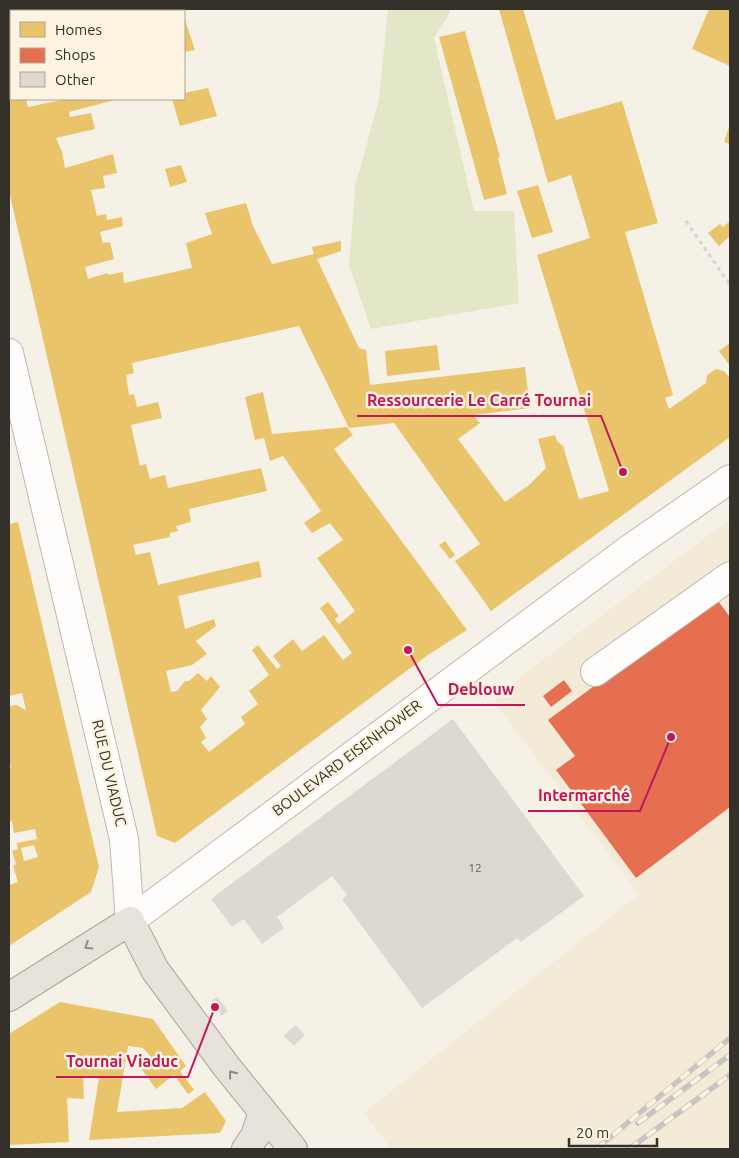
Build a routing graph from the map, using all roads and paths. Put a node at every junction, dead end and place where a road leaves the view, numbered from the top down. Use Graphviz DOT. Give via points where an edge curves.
graph roads {
  1 [pos="686,221"];
  2 [pos="730,284"];
  3 [pos="10,366"];
  4 [pos="730,478"];
  5 [pos="730,576"];
  6 [pos="595,672"];
  7 [pos="130,921"];
  8 [pos="9,996"];
  9 [pos="263,1112"];
  10 [pos="246,1149"];
  11 [pos="293,1149"];
  1 -- 2 [label="path"];
  3 -- 7 [label="street, RUE DU VIADUC" via="124,839"];
  4 -- 7 [label="street, BOULEVARD EISENHOWER" via="620,556"];
  5 -- 6 [label="street"];
  7 -- 8 [label="main road, BOULEVARD EISENHOWER, one-way"];
  9 -- 7 [label="main road, RUE DU VIADUC, one-way" via="155,970"];
  9 -- 10 [label="main road" via="255,1136"];
  9 -- 11 [label="main road, RUE DU VIADUC"];
}
